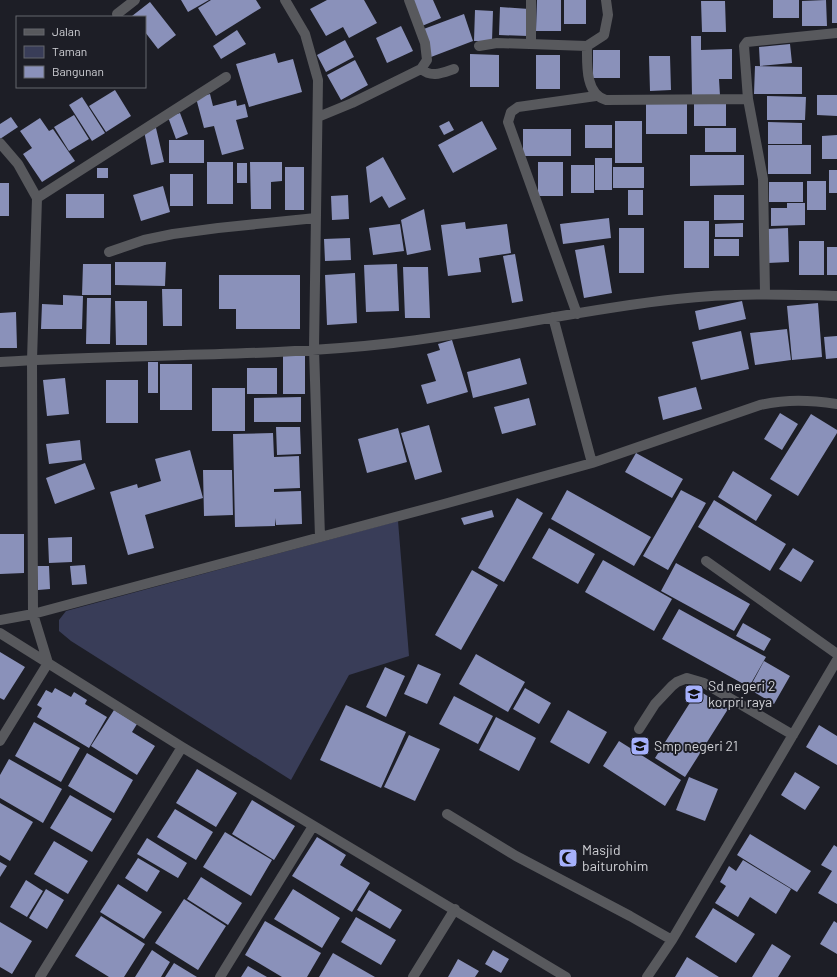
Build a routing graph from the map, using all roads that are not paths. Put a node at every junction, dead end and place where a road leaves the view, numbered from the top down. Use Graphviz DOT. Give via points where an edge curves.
graph roads {
  1 [pos="136,0"];
  2 [pos="285,0"];
  3 [pos="409,0"];
  4 [pos="531,0"];
  5 [pos="606,0"];
  6 [pos="117,14"];
  7 [pos="837,33"];
  8 [pos="531,44"];
  9 [pos="479,46"];
  10 [pos="587,46"];
  11 [pos="454,69"];
  12 [pos="421,70"];
  13 [pos="226,77"];
  14 [pos="596,96"];
  15 [pos="748,99"];
  16 [pos="318,117"];
  17 [pos="0,143"];
  18 [pos="38,198"];
  19 [pos="316,218"];
  20 [pos="109,252"];
  21 [pos="765,293"];
  22 [pos="837,296"];
  23 [pos="576,314"];
  24 [pos="553,317"];
  25 [pos="314,349"];
  26 [pos="32,360"];
  27 [pos="0,362"];
  28 [pos="837,404"];
  29 [pos="592,463"];
  30 [pos="320,537"];
  31 [pos="706,560"];
  32 [pos="33,614"];
  33 [pos="0,620"];
  34 [pos="0,633"];
  35 [pos="837,654"];
  36 [pos="837,660"];
  37 [pos="48,663"];
  38 [pos="639,729"];
  39 [pos="793,735"];
  40 [pos="0,741"];
  41 [pos="182,747"];
  42 [pos="447,814"];
  43 [pos="313,826"];
  44 [pos="455,909"];
  45 [pos="672,940"];
  46 [pos="40,977"];
  47 [pos="220,977"];
  48 [pos="413,977"];
  49 [pos="566,977"];
  50 [pos="647,977"];
  1 -- 6 [label="street"];
  2 -- 16 [label="street" via="306,34 318,80"];
  3 -- 12 [label="street" via="425,43 427,60"];
  4 -- 8 [label="street"];
  5 -- 10 [label="street" via="608,15 604,35"];
  7 -- 15 [label="street" via="748,42 744,46"];
  8 -- 9 [label="street" via="497,43"];
  8 -- 10 [label="street"];
  10 -- 14 [label="street" via="589,78"];
  11 -- 12 [label="street" via="435,74 426,74"];
  12 -- 16 [label="street"];
  13 -- 18 [label="street"];
  14 -- 15 [label="street" via="614,100"];
  14 -- 23 [label="street" via="518,107 511,112 508,122"];
  15 -- 21 [label="street" via="763,179"];
  16 -- 19 [label="street"];
  17 -- 18 [label="street" via="18,164"];
  18 -- 26 [label="street"];
  19 -- 20 [label="street" via="173,234 144,240"];
  19 -- 25 [label="street"];
  21 -- 22 [label="street"];
  21 -- 23 [label="street" via="674,299"];
  23 -- 24 [label="street"];
  24 -- 25 [label="street" via="451,336"];
  24 -- 29 [label="street"];
  25 -- 26 [label="street"];
  25 -- 30 [label="street"];
  26 -- 27 [label="street"];
  26 -- 32 [label="street"];
  28 -- 29 [label="street" via="783,400 760,405"];
  29 -- 30 [label="street"];
  30 -- 32 [label="street"];
  31 -- 35 [label="street"];
  32 -- 33 [label="street"];
  32 -- 37 [label="street"];
  34 -- 37 [label="street"];
  36 -- 39 [label="street"];
  37 -- 40 [label="street"];
  37 -- 41 [label="street"];
  38 -- 39 [label="street" via="655,704 672,686 687,678 704,683"];
  39 -- 45 [label="street"];
  41 -- 43 [label="street"];
  41 -- 46 [label="street"];
  42 -- 45 [label="street" via="516,856"];
  43 -- 44 [label="street"];
  43 -- 47 [label="street"];
  44 -- 48 [label="street"];
  44 -- 49 [label="street"];
  45 -- 50 [label="street"];
}
